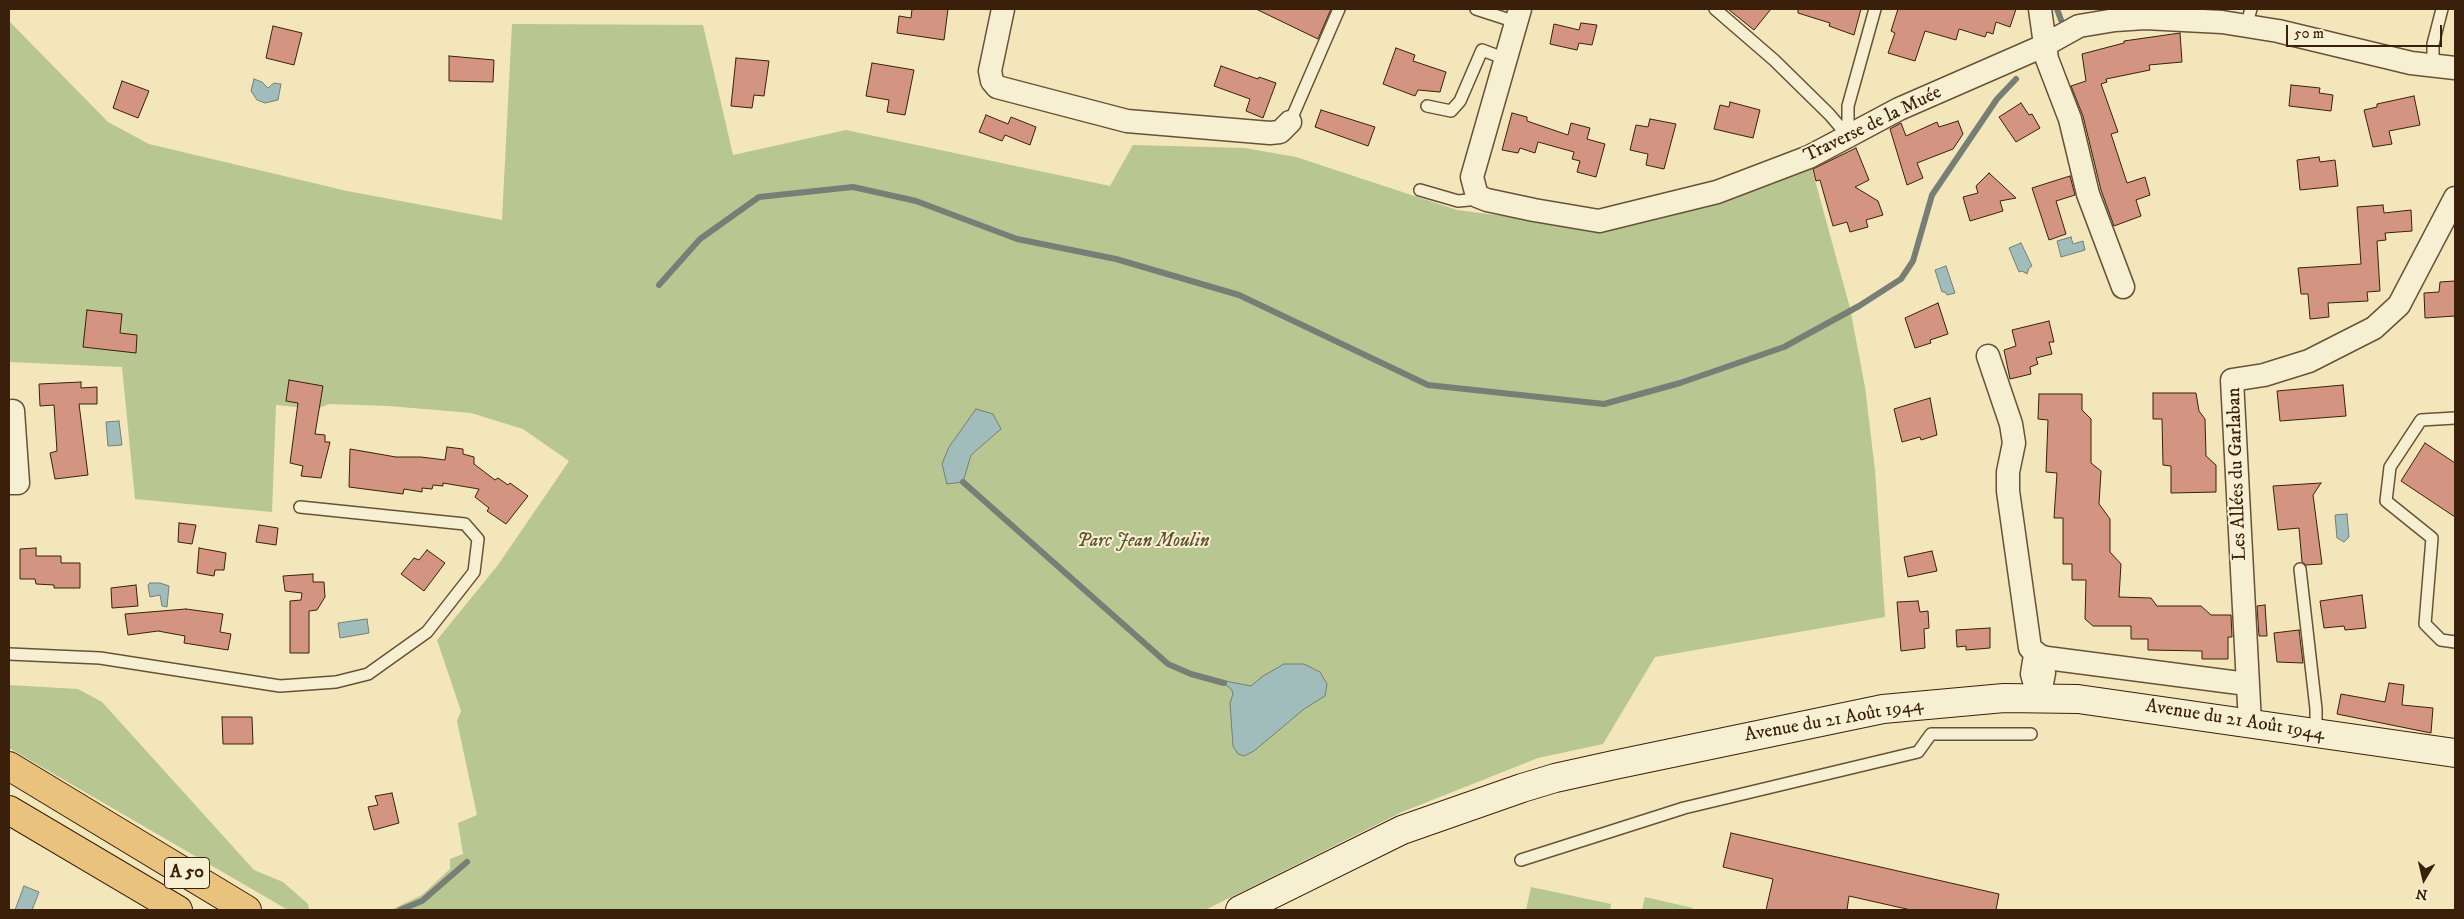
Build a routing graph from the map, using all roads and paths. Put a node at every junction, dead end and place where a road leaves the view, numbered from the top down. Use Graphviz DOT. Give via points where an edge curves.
graph roads {
  1 [pos="1003,9"];
  2 [pos="1339,9"];
  3 [pos="1476,9"];
  4 [pos="1715,9"];
  5 [pos="1876,9"];
  6 [pos="2040,9"];
  7 [pos="2442,9"];
  8 [pos="2143,14"];
  9 [pos="1518,16"];
  10 [pos="2249,17"];
  11 [pos="2046,44"];
  12 [pos="1506,60"];
  13 [pos="2433,66"];
  14 [pos="2455,68"];
  15 [pos="1427,106"];
  16 [pos="1290,122"];
  17 [pos="1848,136"];
  18 [pos="1420,190"];
  19 [pos="1477,196"];
  20 [pos="2455,198"];
  21 [pos="2123,288"];
  22 [pos="1988,356"];
  23 [pos="13,411"];
  24 [pos="2455,418"];
  25 [pos="9,483"];
  26 [pos="300,507"];
  27 [pos="2300,569"];
  28 [pos="2455,642"];
  29 [pos="9,654"];
  30 [pos="2040,656"];
  31 [pos="2247,684"];
  32 [pos="2039,699"];
  33 [pos="2250,723"];
  34 [pos="2031,734"];
  35 [pos="2316,734"];
  36 [pos="2455,753"];
  37 [pos="9,766"];
  38 [pos="9,810"];
  39 [pos="1521,860"];
  40 [pos="178,910"];
  41 [pos="247,910"];
  42 [pos="1240,910"];
  1 -- 16 [label="street" via="990,71 997,87 1127,121 1270,133 1280,132"];
  2 -- 16 [label="lane"];
  3 -- 9 [label="lane"];
  4 -- 17 [label="lane" via="1774,60"];
  5 -- 17 [label="lane" via="1848,106"];
  6 -- 11 [label="street"];
  7 -- 13 [label="lane" via="2433,44"];
  8 -- 10 [label="street, Traverse de la Muée" via="2222,22"];
  8 -- 11 [label="street, Traverse de la Muée" via="2080,26"];
  9 -- 12 [label="street"];
  10 -- 13 [label="street, Traverse de la Muée" via="2278,31"];
  11 -- 17 [label="street, Traverse de la Muée" via="1899,109"];
  11 -- 21 [label="street" via="2047,59 2070,119 2088,194"];
  12 -- 15 [label="lane" via="1482,50 1460,101 1452,111"];
  12 -- 19 [label="street" via="1472,177"];
  13 -- 14 [label="street, Traverse de la Muée"];
  17 -- 19 [label="street, Traverse de la Muée" via="1809,157 1717,192 1599,221"];
  18 -- 19 [label="lane" via="1458,201"];
  20 -- 31 [label="street, Les Allées du Garlaban" via="2399,305 2374,328 2309,361 2264,375 2232,380"];
  22 -- 30 [label="street" via="2011,424 2014,443 2008,491 2030,648"];
  23 -- 25 [label="street" via="18,483"];
  24 -- 28 [label="lane" via="2421,420 2390,467 2386,501 2432,538 2425,624 2441,640"];
  26 -- 29 [label="lane" via="465,524 478,539 474,572 427,632 368,674 336,682 280,686 100,658"];
  27 -- 35 [label="lane"];
  30 -- 31 [label="street"];
  30 -- 32 [label="street" via="2044,673"];
  31 -- 33 [label="street, Les Allées du Garlaban"];
  32 -- 33 [label="main road, Avenue du 21 Août 1944" via="2097,701"];
  32 -- 42 [label="main road, Avenue du 21 Août 1944" via="2004,698 1883,709 1555,778 1402,830"];
  33 -- 35 [label="main road, Avenue du 21 Août 1944"];
  34 -- 39 [label="lane" via="1932,734 1918,752 1684,808"];
  35 -- 36 [label="main road, Avenue du 21 Août 1944"];
  37 -- 41 [label="highway, A 50"];
  38 -- 40 [label="highway, A 50"];
}
